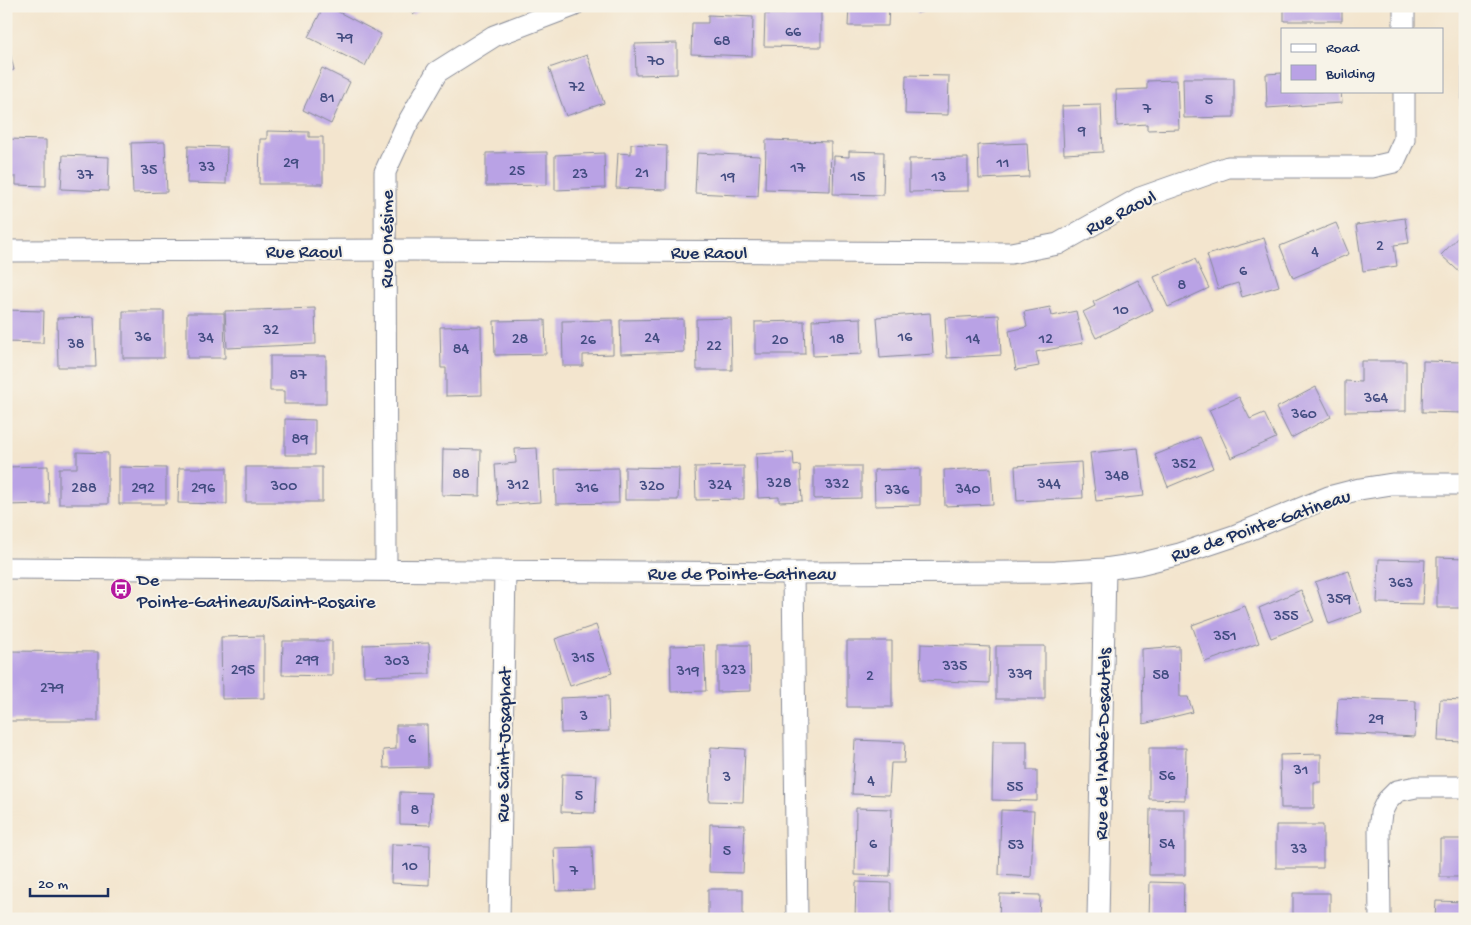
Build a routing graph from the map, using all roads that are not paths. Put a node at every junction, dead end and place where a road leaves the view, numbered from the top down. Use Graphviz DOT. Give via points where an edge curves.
graph roads {
  1 [pos="573,6"];
  2 [pos="1404,6"];
  3 [pos="1404,28"];
  4 [pos="1404,92"];
  5 [pos="385,250"];
  6 [pos="6,251"];
  7 [pos="1465,484"];
  8 [pos="6,568"];
  9 [pos="1105,569"];
  10 [pos="386,570"];
  11 [pos="505,570"];
  12 [pos="793,573"];
  13 [pos="1465,787"];
  14 [pos="499,919"];
  15 [pos="797,919"];
  16 [pos="1098,919"];
  17 [pos="1380,919"];
  1 -- 5 [label="street, Rue Onésime" via="494,36 437,72 406,126 386,172"];
  2 -- 3 [label="street"];
  4 -- 5 [label="street, Rue Raoul" via="1404,140 1394,162 1372,167 1228,167 1140,198 1058,244 1011,253"];
  5 -- 6 [label="street, Rue Raoul"];
  5 -- 10 [label="street, Rue Onésime"];
  7 -- 9 [label="street, Rue de Pointe-Gatineau" via="1392,484 1360,489 1330,497 1206,547"];
  8 -- 10 [label="street, Rue de Pointe-Gatineau"];
  9 -- 12 [label="street, Rue de Pointe-Gatineau"];
  9 -- 16 [label="street, Rue de l'Abbé-Desautels"];
  10 -- 11 [label="street, Rue de Pointe-Gatineau"];
  11 -- 12 [label="street, Rue de Pointe-Gatineau"];
  11 -- 14 [label="street, Rue Saint-Josaphat"];
  12 -- 15 [label="street"];
  13 -- 17 [label="street" via="1416,787 1397,791 1387,800 1379,830"];
}
